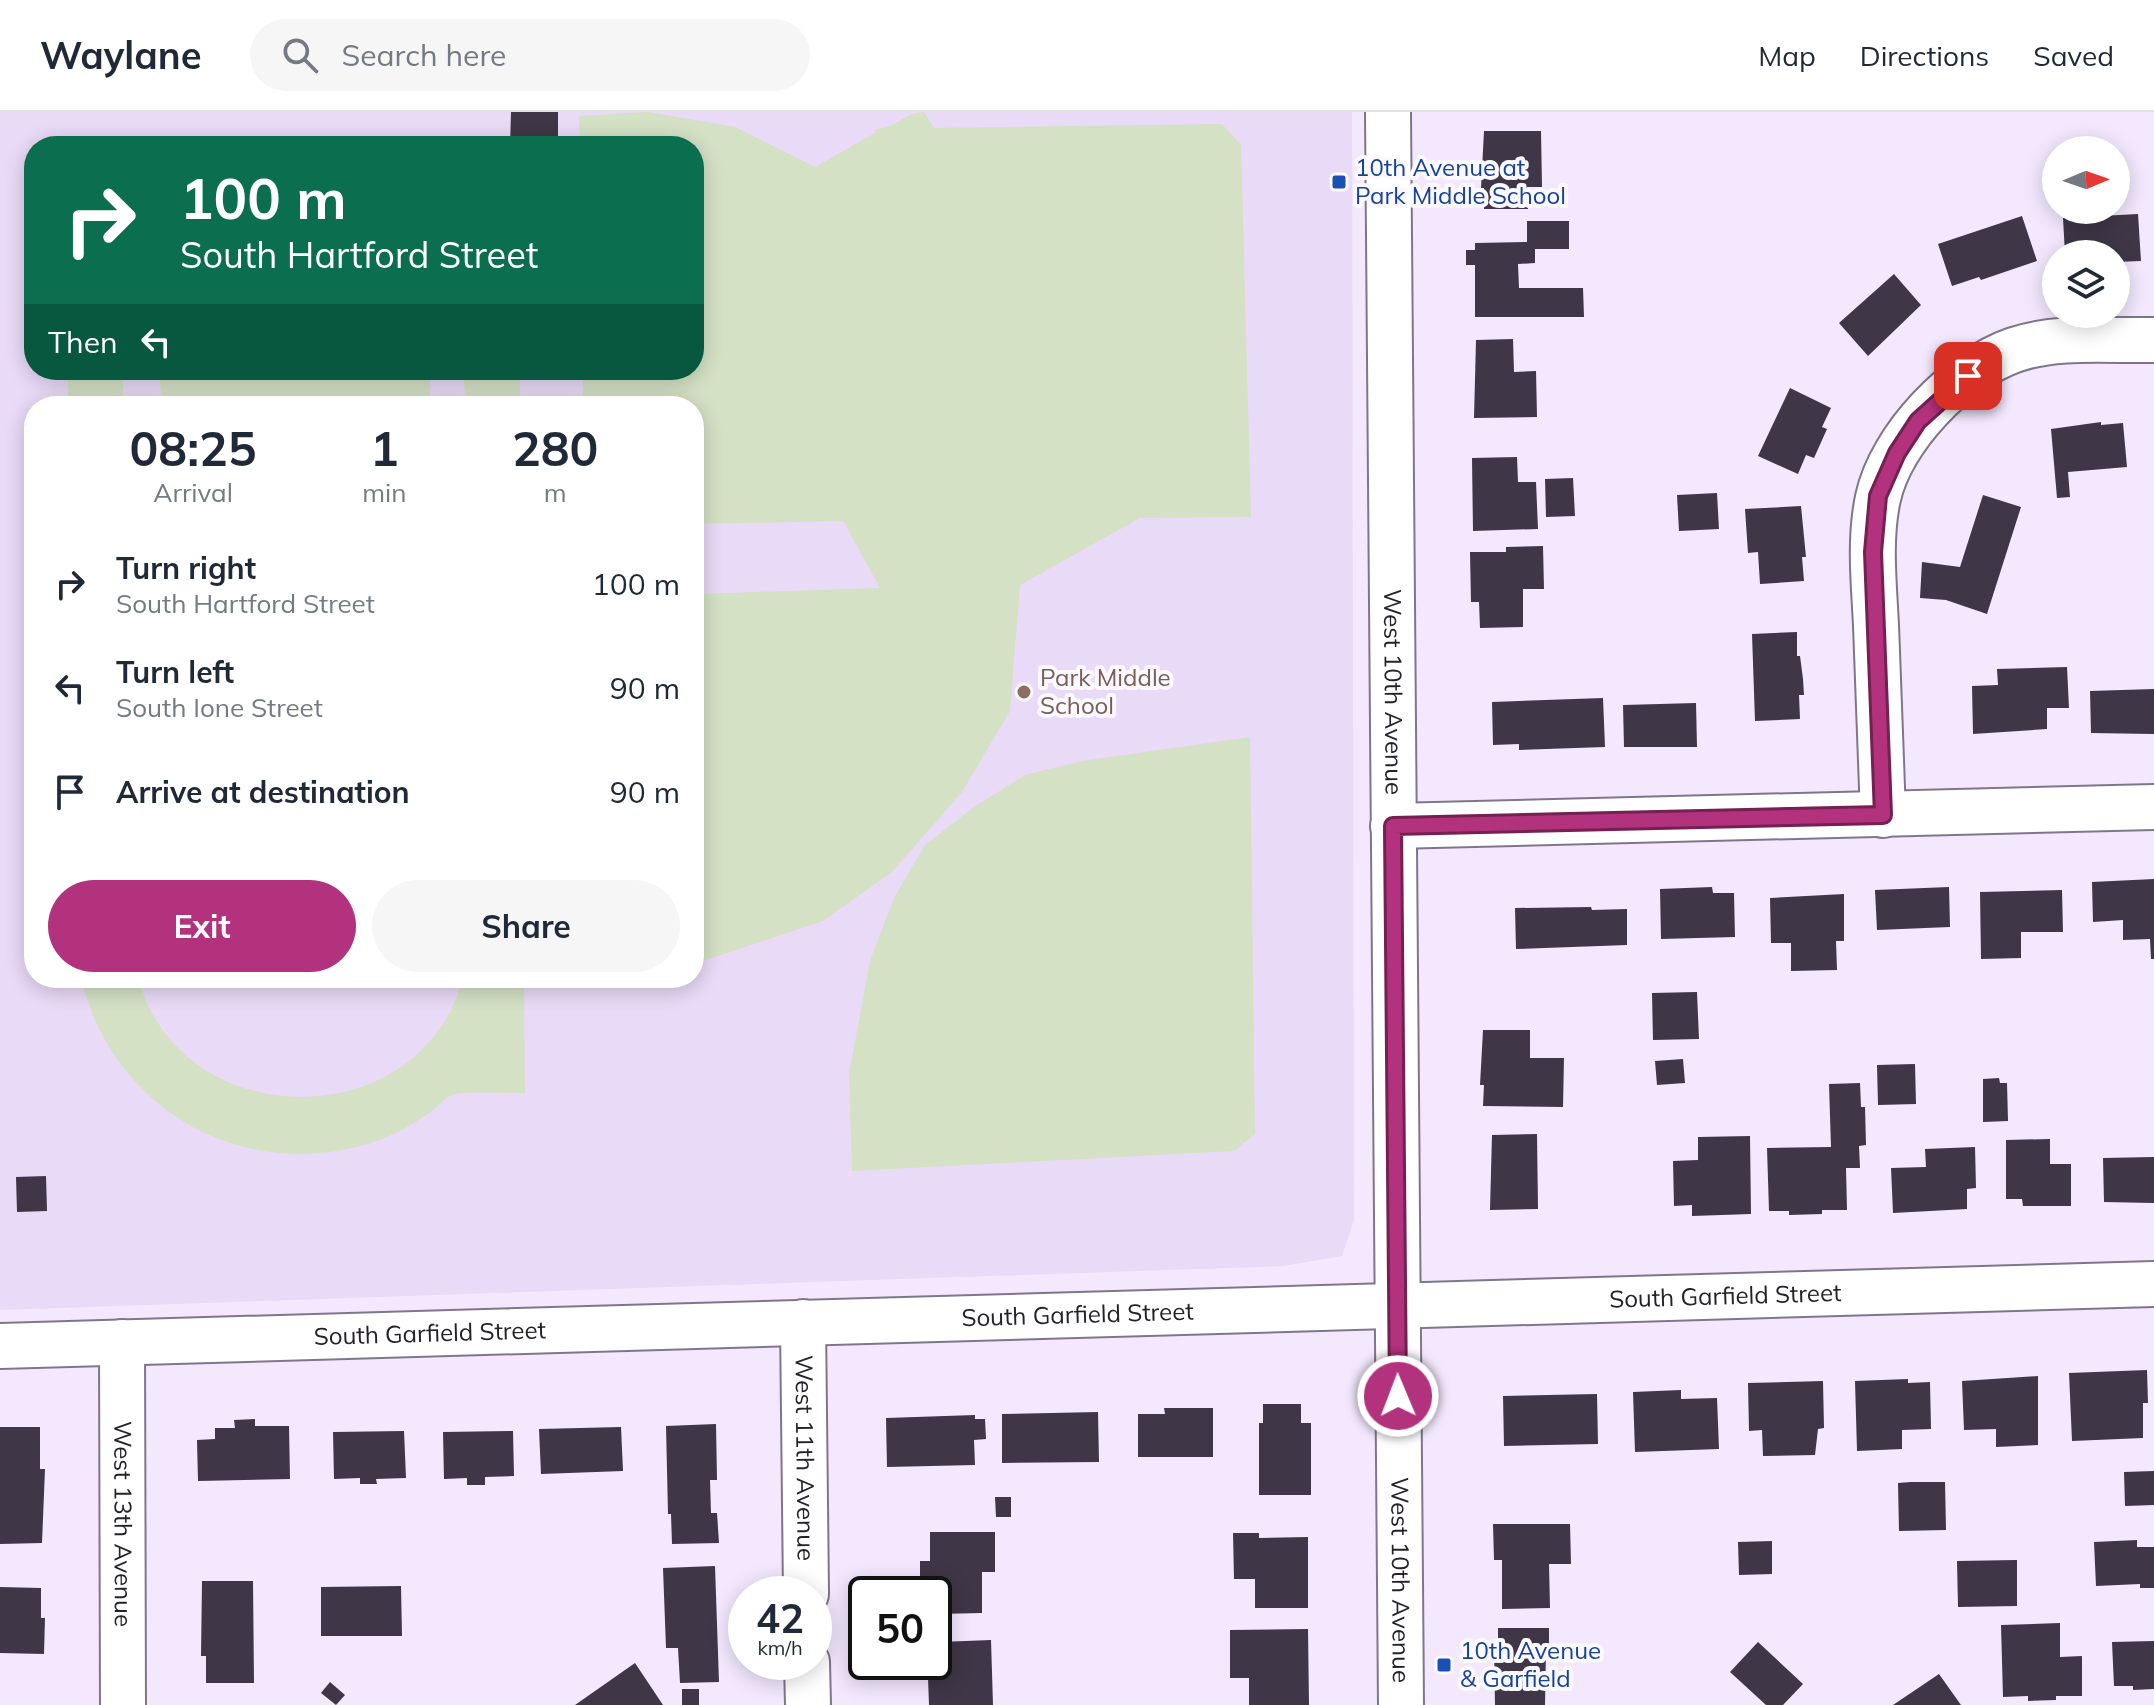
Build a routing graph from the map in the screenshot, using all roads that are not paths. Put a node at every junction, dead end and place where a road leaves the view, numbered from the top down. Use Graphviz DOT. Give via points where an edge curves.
graph roads {
  1 [pos="1388,112"];
  2 [pos="2154,340"];
  3 [pos="2154,807"];
  4 [pos="1883,815"];
  5 [pos="1393,826"];
  6 [pos="2154,1284"];
  7 [pos="1397,1306"];
  8 [pos="803,1322"];
  9 [pos="122,1342"];
  10 [pos="0,1346"];
  11 [pos="806,1576"];
  12 [pos="807,1680"];
  13 [pos="123,1705"];
  14 [pos="808,1705"];
  15 [pos="1401,1705"];
  1 -- 5 [label="street, West 10th Avenue"];
  2 -- 4 [label="street" via="2052,342 2015,350 1953,387 1918,421 1897,453 1878,496 1873,552"];
  3 -- 4 [label="street"];
  4 -- 5 [label="street"];
  5 -- 7 [label="street, West 10th Avenue"];
  6 -- 7 [label="street, South Garfield Street"];
  7 -- 8 [label="street, South Garfield Street"];
  7 -- 15 [label="street, West 10th Avenue"];
  8 -- 9 [label="street, South Garfield Street"];
  8 -- 11 [label="street, West 11th Avenue"];
  9 -- 10 [label="street, South Garfield Street"];
  9 -- 13 [label="street, West 13th Avenue"];
  12 -- 14 [label="street"];
}
